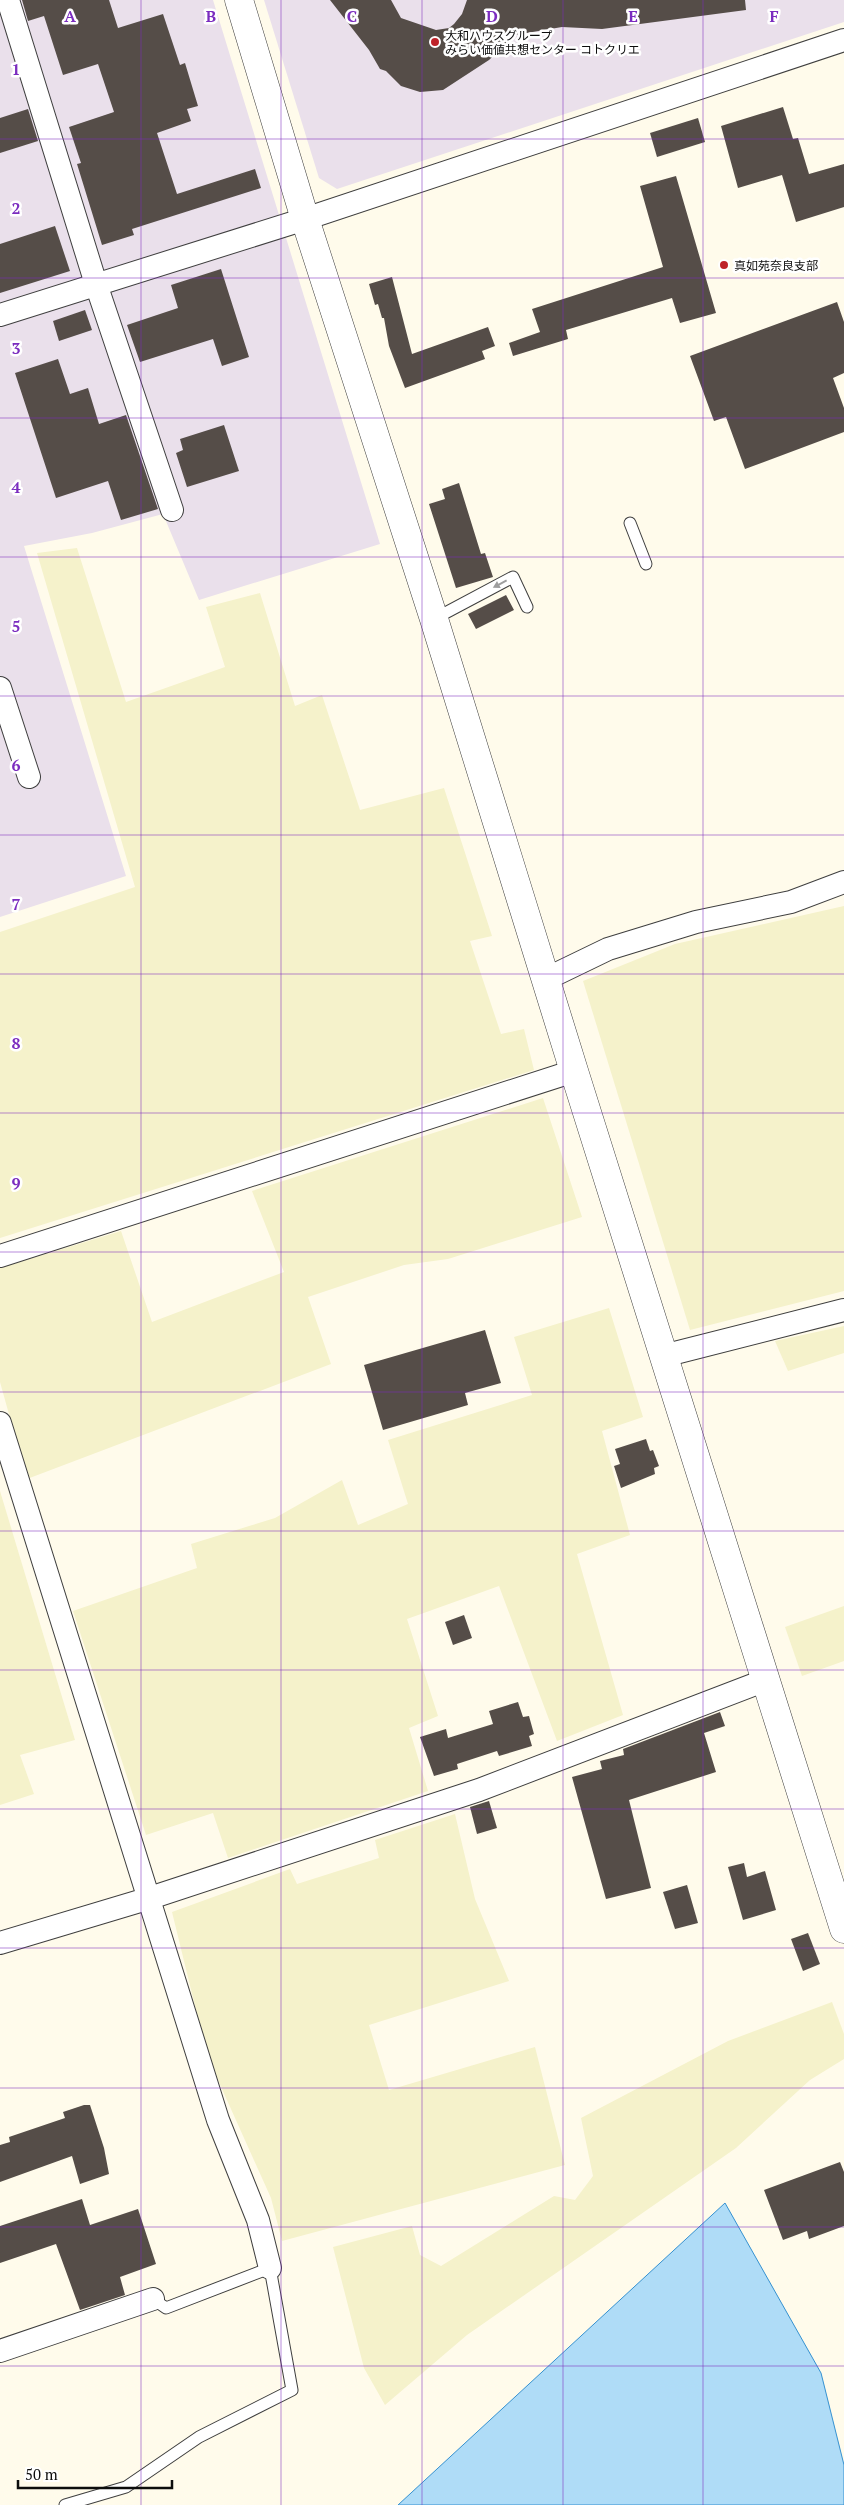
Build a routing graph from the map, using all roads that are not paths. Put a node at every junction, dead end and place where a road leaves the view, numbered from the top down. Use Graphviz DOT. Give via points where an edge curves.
graph roads {
  1 [pos="8,0"];
  2 [pos="239,0"];
  3 [pos="844,40"];
  4 [pos="305,219"];
  5 [pos="96,284"];
  6 [pos="0,315"];
  7 [pos="172,510"];
  8 [pos="630,523"];
  9 [pos="646,564"];
  10 [pos="527,607"];
  11 [pos="434,619"];
  12 [pos="0,688"];
  13 [pos="28,777"];
  14 [pos="844,882"];
  15 [pos="546,979"];
  16 [pos="574,1071"];
  17 [pos="0,1256"];
  18 [pos="844,1310"];
  19 [pos="663,1356"];
  20 [pos="0,1423"];
  21 [pos="766,1680"];
  22 [pos="150,1898"];
  23 [pos="844,1929"];
  24 [pos="0,1943"];
  25 [pos="270,2268"];
  26 [pos="153,2299"];
  27 [pos="0,2351"];
  28 [pos="65,2505"];
  1 -- 5 [label="street"];
  2 -- 4 [label="street"];
  3 -- 4 [label="street"];
  4 -- 5 [label="street"];
  4 -- 11 [label="street"];
  5 -- 6 [label="street"];
  5 -- 7 [label="street"];
  8 -- 9 [label="lane"];
  10 -- 11 [label="lane, one-way" via="513,576"];
  11 -- 15 [label="street"];
  12 -- 13 [label="street"];
  14 -- 15 [label="street" via="790,902 696,922 608,949"];
  15 -- 16 [label="street"];
  16 -- 17 [label="street"];
  16 -- 19 [label="street"];
  18 -- 19 [label="street"];
  19 -- 21 [label="street"];
  20 -- 22 [label="street"];
  21 -- 22 [label="street" via="479,1790"];
  21 -- 23 [label="street"];
  22 -- 24 [label="street"];
  22 -- 25 [label="street" via="218,2120 258,2220"];
  25 -- 26 [label="lane" via="166,2308"];
  25 -- 28 [label="lane" via="292,2390 198,2437 126,2487"];
  26 -- 27 [label="street"];
}
